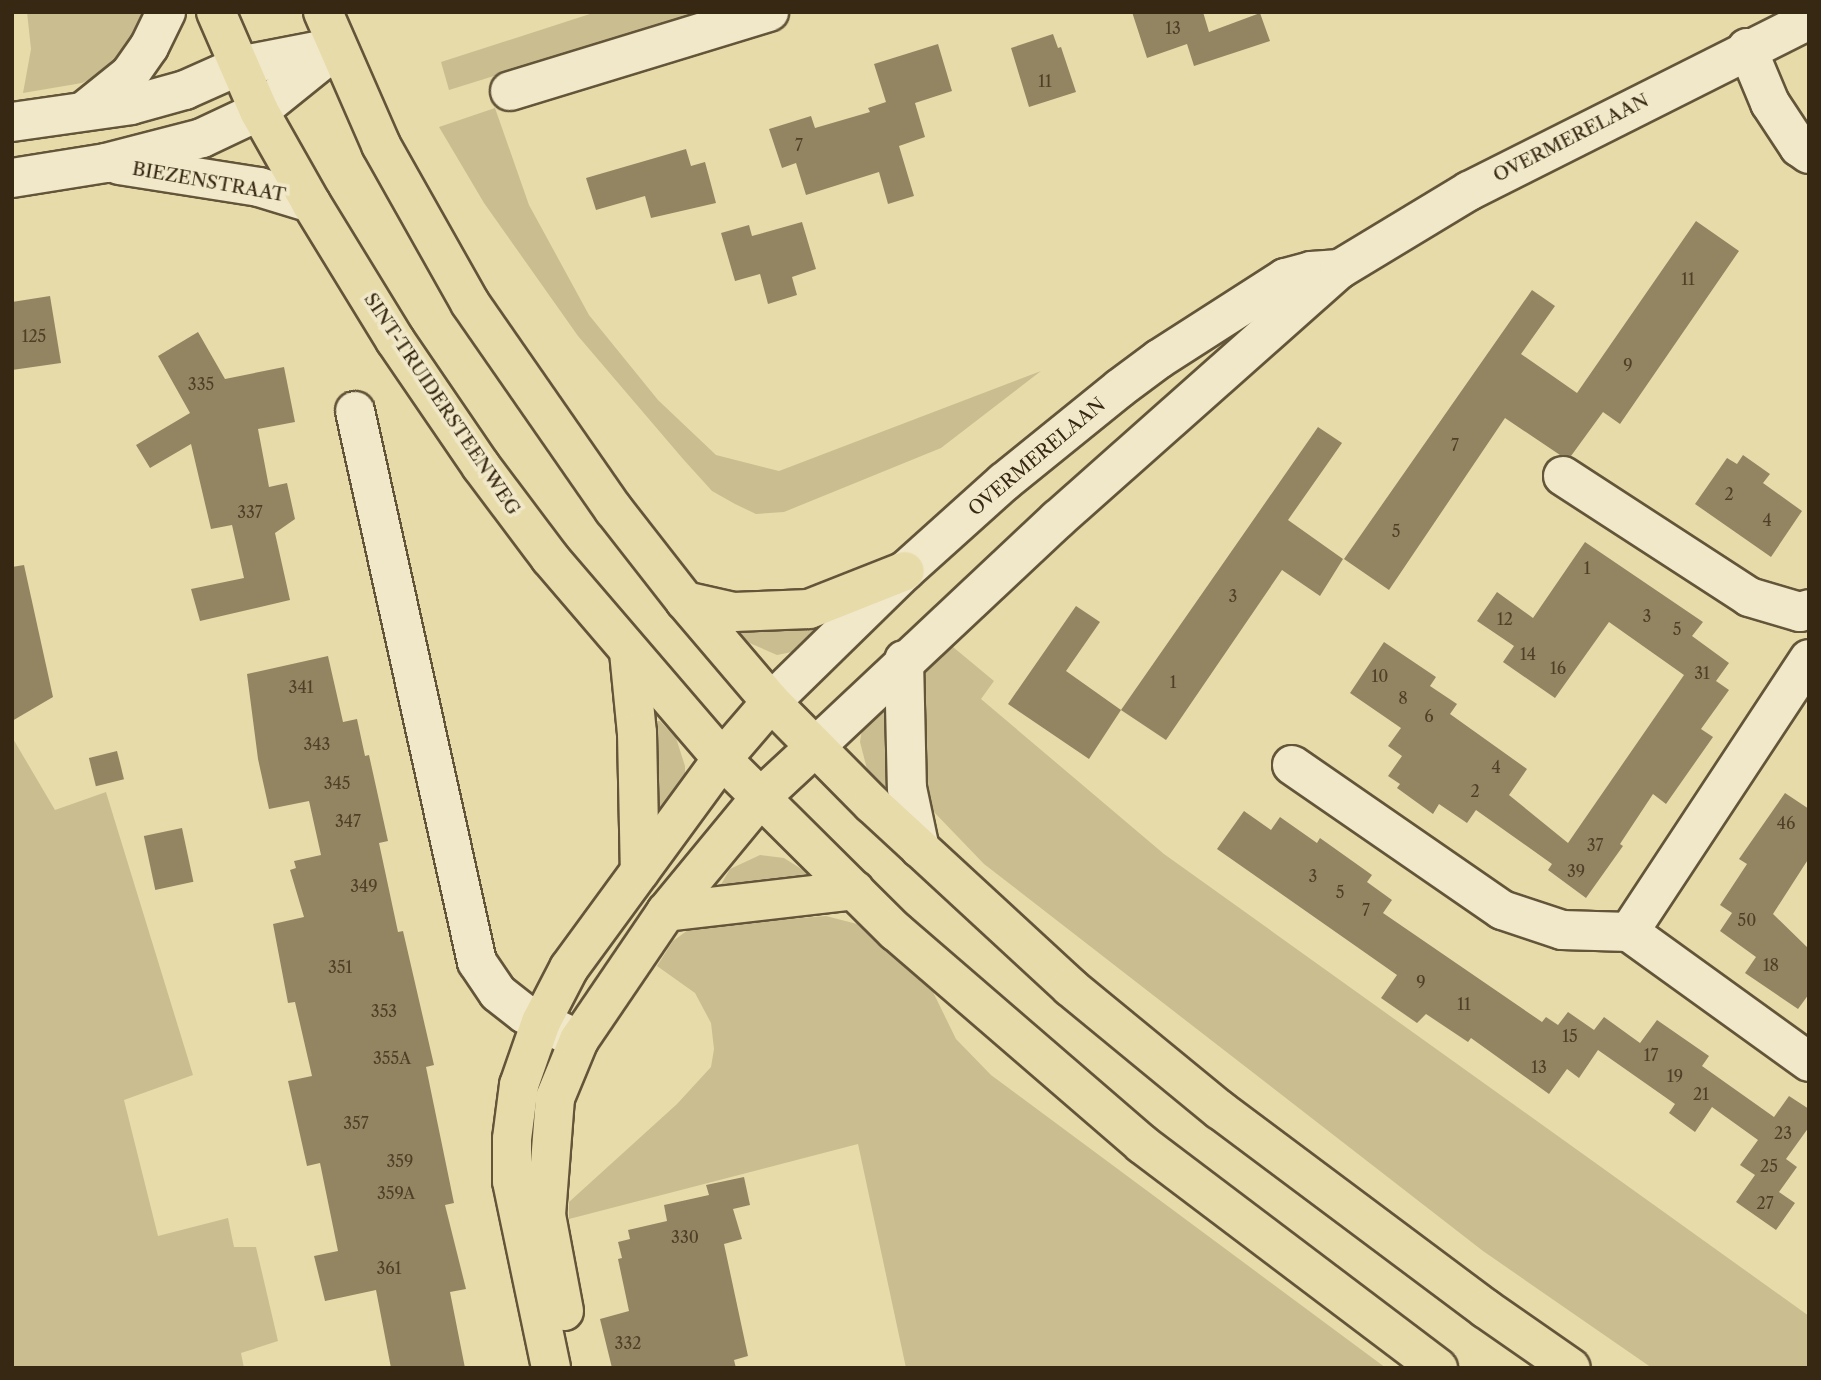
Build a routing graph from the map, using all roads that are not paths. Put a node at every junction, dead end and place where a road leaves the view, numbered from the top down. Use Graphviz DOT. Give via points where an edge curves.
graph roads {
  1 [pos="166,12"];
  2 [pos="216,12"];
  3 [pos="323,12"];
  4 [pos="769,12"];
  5 [pos="1809,20"];
  6 [pos="337,48"];
  7 [pos="1747,48"];
  8 [pos="239,66"];
  9 [pos="510,91"];
  10 [pos="259,111"];
  11 [pos="80,114"];
  12 [pos="12,122"];
  13 [pos="1809,154"];
  14 [pos="106,163"];
  15 [pos="12,178"];
  16 [pos="311,203"];
  17 [pos="1340,269"];
  18 [pos="355,411"];
  19 [pos="1563,476"];
  20 [pos="905,571"];
  21 [pos="685,601"];
  22 [pos="1809,609"];
  23 [pos="629,652"];
  24 [pos="1809,659"];
  25 [pos="904,660"];
  26 [pos="771,702"];
  27 [pos="815,747"];
  28 [pos="722,760"];
  29 [pos="1292,765"];
  30 [pos="760,798"];
  31 [pos="920,849"];
  32 [pos="640,871"];
  33 [pos="855,890"];
  34 [pos="666,912"];
  35 [pos="1629,932"];
  36 [pos="541,1022"];
  37 [pos="579,1040"];
  38 [pos="1809,1062"];
  39 [pos="551,1368"];
  40 [pos="575,1368"];
  41 [pos="1438,1368"];
  42 [pos="1571,1368"];
  1 -- 11 [label="street" via="130,74"];
  2 -- 8 [label="main road, SINT-TRUIDERSTEENWEG"];
  3 -- 6 [label="main road"];
  4 -- 9 [label="street"];
  5 -- 7 [label="street, OVERMERELAAN"];
  6 -- 8 [label="street"];
  6 -- 10 [label="street, BIEZENSTRAAT"];
  6 -- 21 [label="main road" via="381,145 470,303 544,413"];
  7 -- 13 [label="street" via="1770,103 1799,148"];
  7 -- 17 [label="street, OVERMERELAAN" via="1469,191"];
  8 -- 10 [label="main road, SINT-TRUIDERSTEENWEG"];
  8 -- 11 [label="street" via="185,90"];
  10 -- 14 [label="street, BIEZENSTRAAT" via="202,138"];
  10 -- 16 [label="main road, SINT-TRUIDERSTEENWEG"];
  11 -- 12 [label="street"];
  14 -- 15 [label="street, BIEZENSTRAAT"];
  14 -- 16 [label="street, BIEZENSTRAAT" via="259,187"];
  16 -- 23 [label="main road, SINT-TRUIDERSTEENWEG" via="395,340 481,466"];
  17 -- 20 [label="street, OVERMERELAAN" via="1285,278 1159,359 1004,482"];
  17 -- 25 [label="street, OVERMERELAAN"];
  18 -- 36 [label="street" via="477,962 498,993"];
  19 -- 22 [label="street" via="1749,597 1800,612"];
  20 -- 21 [label="main road" via="809,609 734,612"];
  20 -- 26 [label="street, OVERMERELAAN"];
  21 -- 26 [label="main road"];
  23 -- 28 [label="main road, SINT-TRUIDERSTEENWEG"];
  23 -- 32 [label="main road" via="637,733"];
  24 -- 35 [label="street"];
  25 -- 27 [label="street, OVERMERELAAN"];
  25 -- 31 [label="street" via="907,788"];
  26 -- 27 [label="main road"];
  26 -- 28 [label="main road"];
  27 -- 30 [label="main road"];
  27 -- 31 [label="main road"];
  28 -- 30 [label="main road, SINT-TRUIDERSTEENWEG"];
  28 -- 32 [label="main road"];
  29 -- 35 [label="street" via="1502,910 1562,930"];
  30 -- 33 [label="main road, SINT-TRUIDERSTEENWEG"];
  30 -- 34 [label="main road"];
  31 -- 42 [label="main road" via="1070,987 1220,1111"];
  32 -- 36 [label="main road" via="569,968"];
  33 -- 34 [label="main road"];
  33 -- 41 [label="main road, SINT-TRUIDERSTEENWEG" via="896,932 1142,1144"];
  34 -- 37 [label="main road"];
  35 -- 38 [label="street"];
  36 -- 37 [label="street"];
  36 -- 39 [label="main road" via="519,1085 512,1181"];
  37 -- 40 [label="main road" via="555,1098 545,1215"];
}
